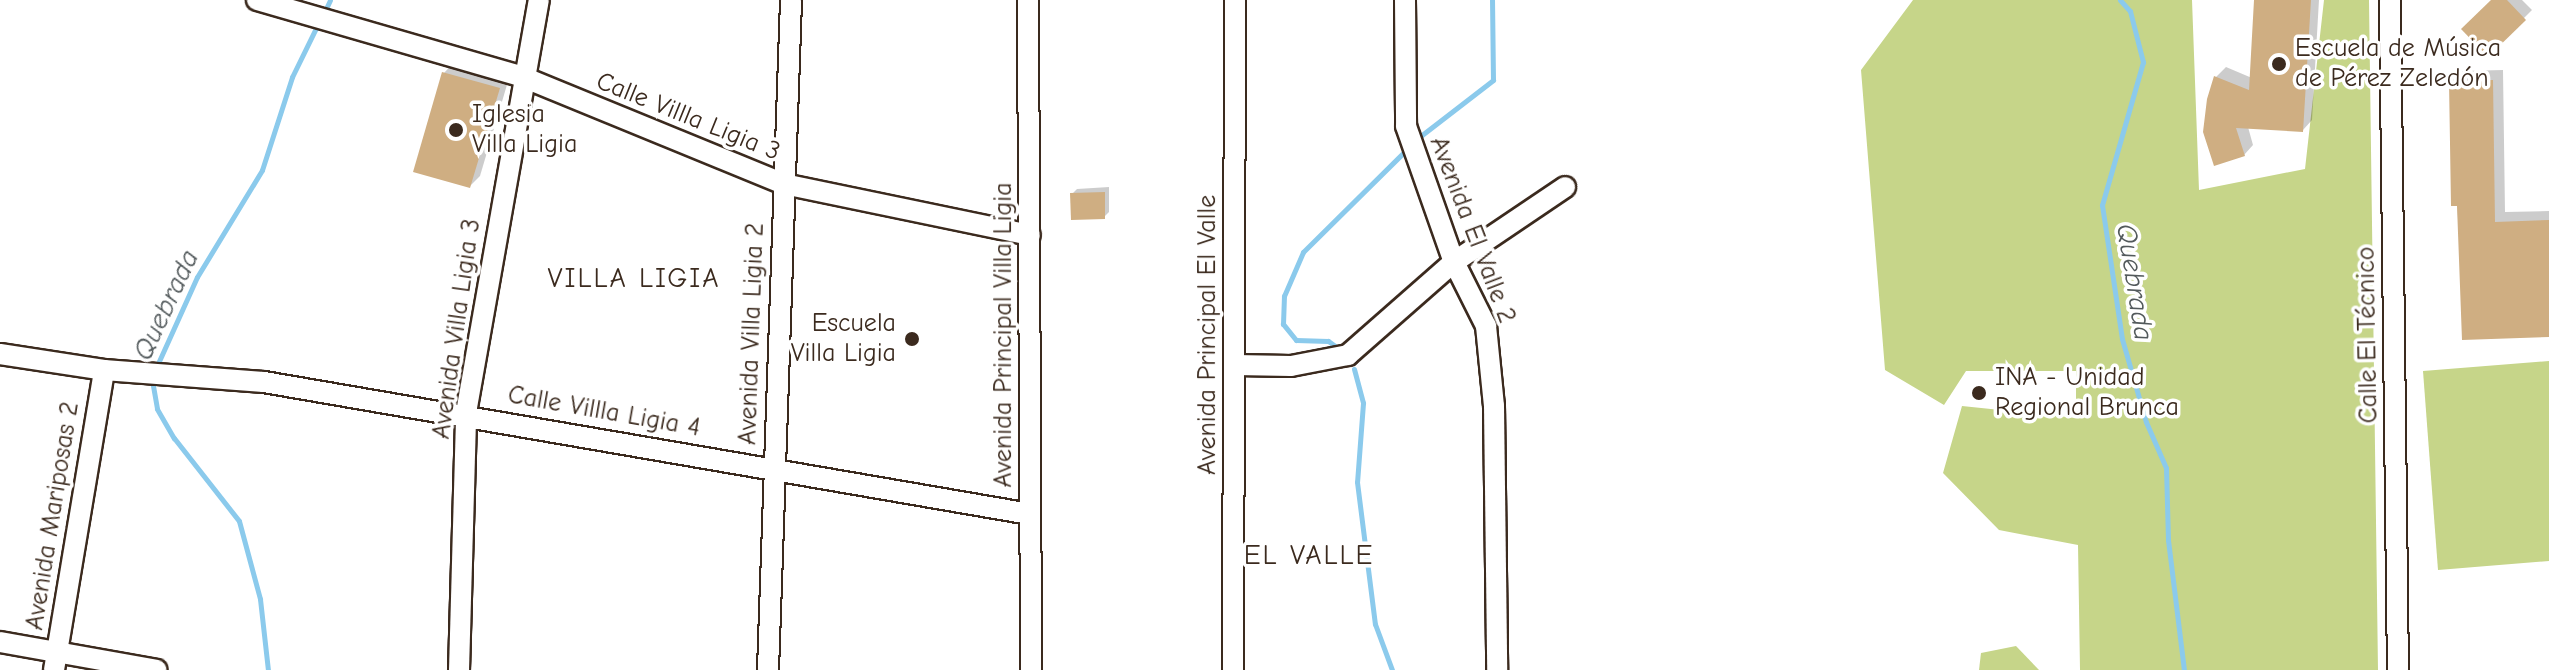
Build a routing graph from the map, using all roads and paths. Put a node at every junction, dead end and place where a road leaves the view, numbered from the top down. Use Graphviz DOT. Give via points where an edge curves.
graph roads {
  1 [pos="257,0"];
  2 [pos="539,0"];
  3 [pos="791,0"];
  4 [pos="1028,0"];
  5 [pos="1235,0"];
  6 [pos="1405,0"];
  7 [pos="2390,0"];
  8 [pos="523,77"];
  9 [pos="784,184"];
  10 [pos="1565,187"];
  11 [pos="1030,235"];
  12 [pos="1454,262"];
  13 [pos="0,354"];
  14 [pos="1235,365"];
  15 [pos="104,370"];
  16 [pos="466,413"];
  17 [pos="772,469"];
  18 [pos="1030,514"];
  19 [pos="0,642"];
  20 [pos="56,661"];
  21 [pos="157,670"];
  22 [pos="459,670"];
  23 [pos="768,670"];
  24 [pos="1031,670"];
  25 [pos="1233,670"];
  26 [pos="1497,670"];
  27 [pos="2398,670"];
  1 -- 8 [label="street, Calle Villla Ligia 3"];
  2 -- 8 [label="street, Avenida Villa Ligia 3"];
  3 -- 9 [label="street, Avenida Villa Ligia 2"];
  4 -- 11 [label="street, Avenida Principal Villa Ligia"];
  5 -- 14 [label="street, Avenida Principal El Valle"];
  6 -- 12 [label="street, Avenida El Valle 2" via="1407,132"];
  7 -- 27 [label="street, Calle El Técnico"];
  8 -- 9 [label="street, Calle Villla Ligia 3"];
  8 -- 16 [label="street, Avenida Villa Ligia 3"];
  9 -- 11 [label="street, Calle Villla Ligia 3"];
  9 -- 17 [label="street, Avenida Villa Ligia 2"];
  10 -- 12 [label="street"];
  11 -- 18 [label="street, Avenida Principal Villa Ligia"];
  12 -- 14 [label="street" via="1348,355 1291,366"];
  12 -- 26 [label="street, Avenida El Valle 2" via="1486,326 1494,406"];
  13 -- 15 [label="street, Calle Villla Ligia 4"];
  14 -- 25 [label="street, Avenida Principal El Valle"];
  15 -- 16 [label="street, Calle Villla Ligia 4" via="264,382"];
  15 -- 20 [label="street, Avenida Mariposas 2"];
  16 -- 17 [label="street, Calle Villla Ligia 4"];
  16 -- 22 [label="street, Avenida Villa Ligia 3"];
  17 -- 18 [label="street, Calle Villla Ligia 4"];
  17 -- 23 [label="street, Avenida Villa Ligia 2"];
  18 -- 24 [label="street, Avenida Principal Villa Ligia"];
  19 -- 20 [label="street"];
  20 -- 21 [label="street"];
}
